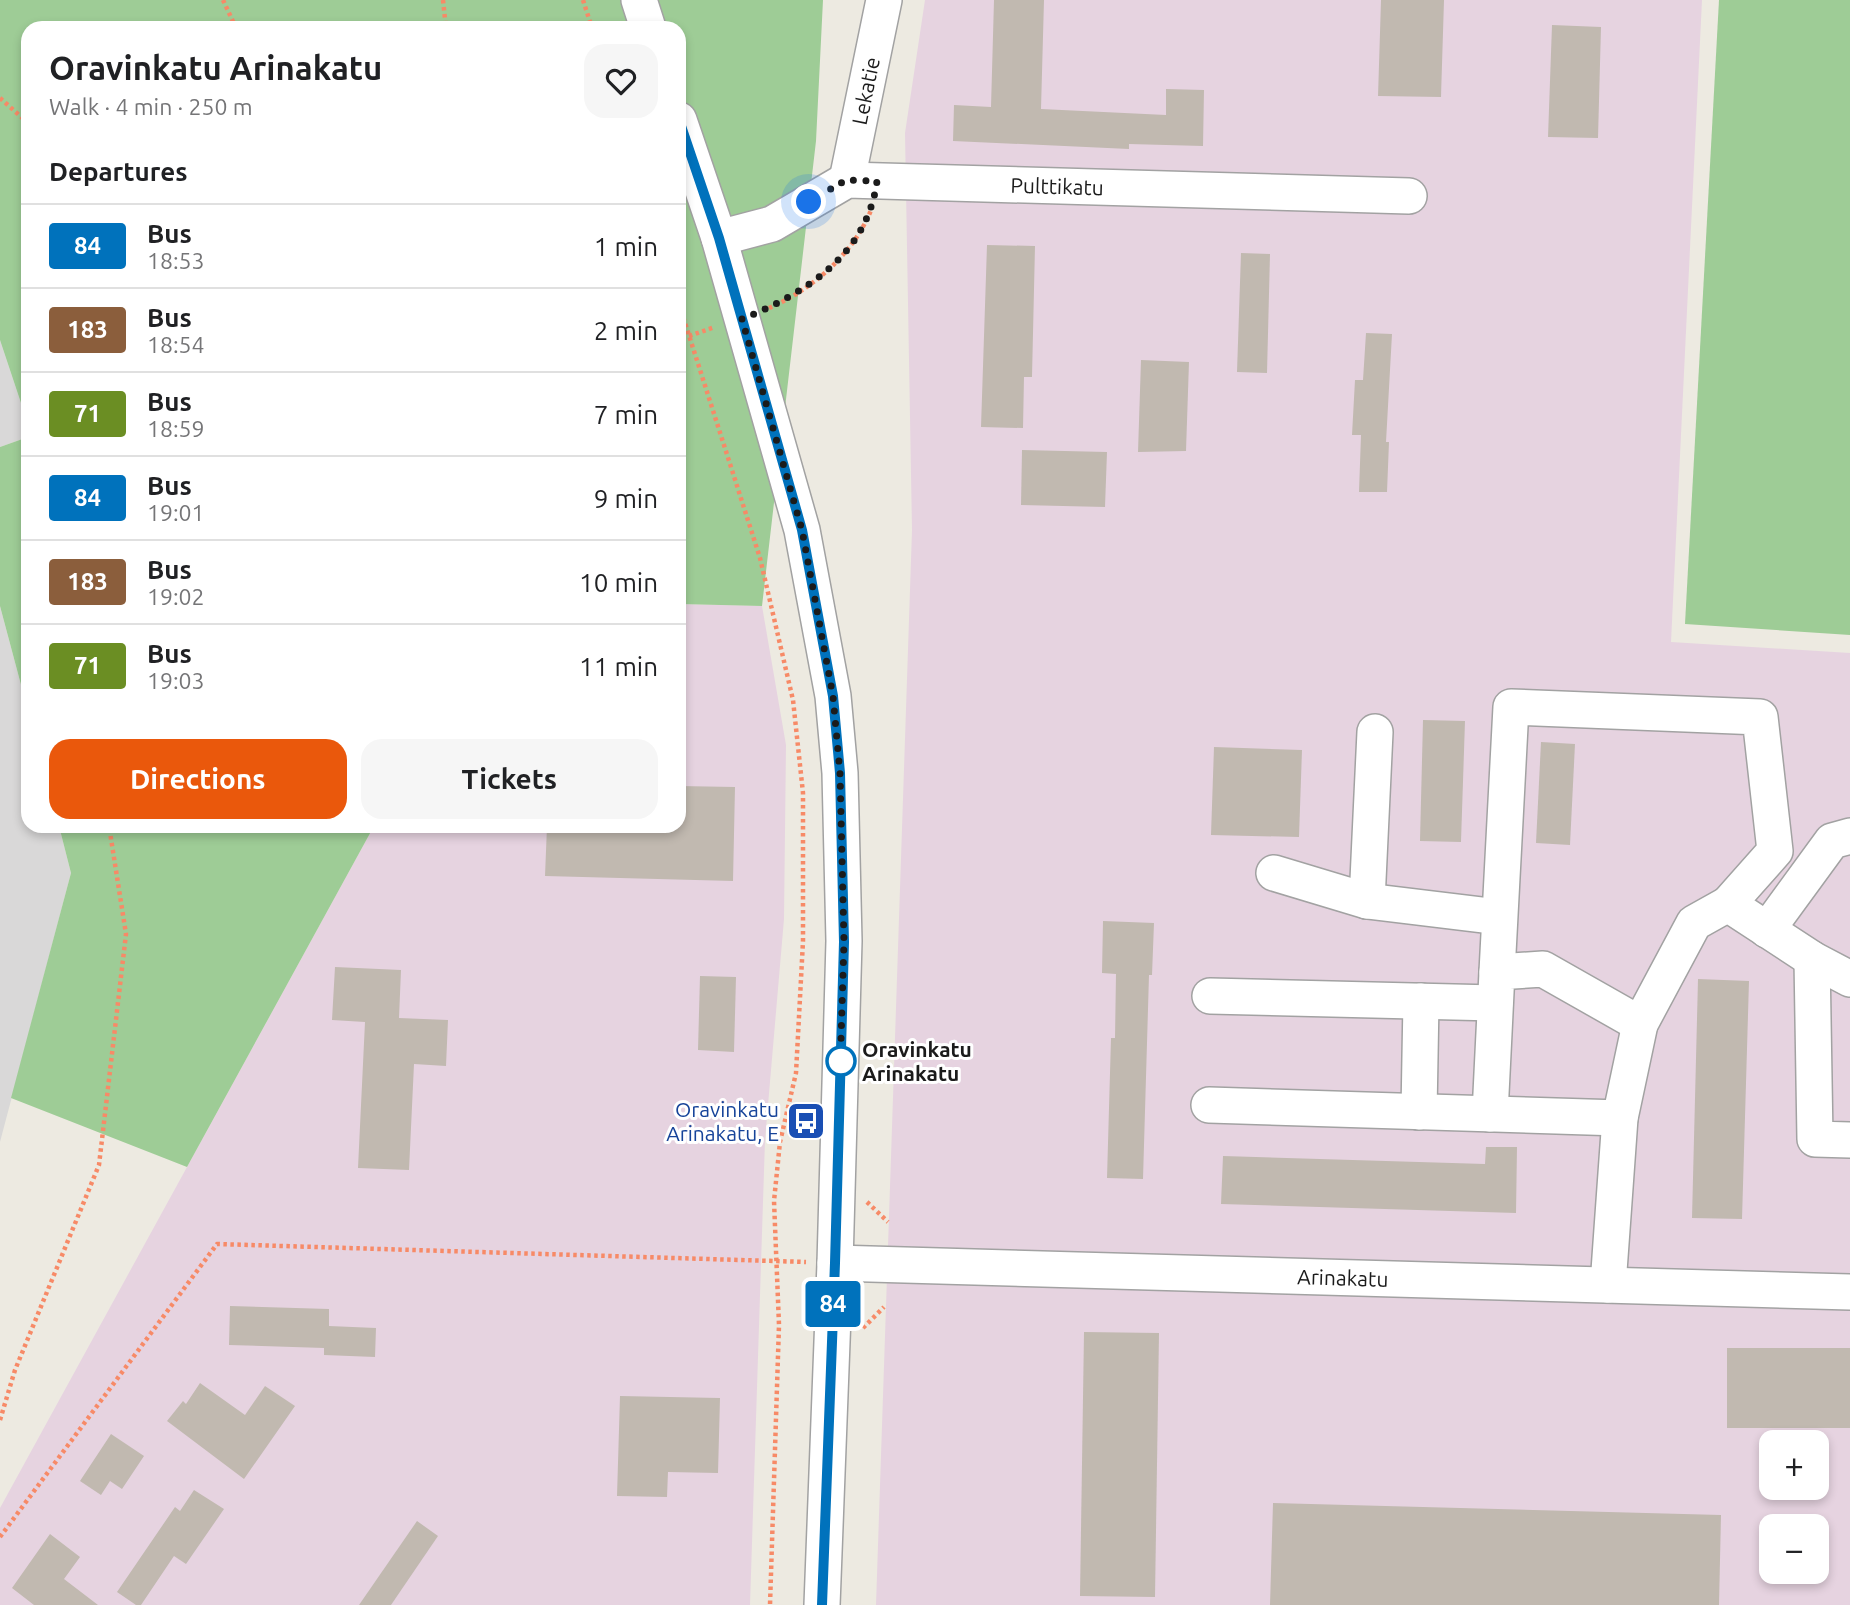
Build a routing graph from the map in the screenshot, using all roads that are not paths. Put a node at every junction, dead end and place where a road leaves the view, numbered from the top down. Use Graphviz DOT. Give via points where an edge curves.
graph roads {
  1 [pos="639,0"];
  2 [pos="884,0"];
  3 [pos="646,21"];
  4 [pos="686,141"];
  5 [pos="862,181"];
  6 [pos="1409,196"];
  7 [pos="719,238"];
  8 [pos="1375,732"];
  9 [pos="1850,836"];
  10 [pos="1274,873"];
  11 [pos="1367,901"];
  12 [pos="1728,904"];
  13 [pos="1499,916"];
  14 [pos="1767,930"];
  15 [pos="1812,960"];
  16 [pos="1850,979"];
  17 [pos="1496,987"];
  18 [pos="1210,996"];
  19 [pos="1421,1001"];
  20 [pos="1640,1024"];
  21 [pos="1209,1105"];
  22 [pos="1419,1112"];
  23 [pos="1490,1114"];
  24 [pos="1619,1118"];
  25 [pos="1850,1140"];
  26 [pos="835,1263"];
  27 [pos="1608,1284"];
  28 [pos="1850,1292"];
  29 [pos="822,1605"];
  1 -- 3 [label="street"];
  2 -- 5 [label="street, Lekatie"];
  4 -- 7 [label="street"];
  5 -- 6 [label="street, Pulttikatu"];
  5 -- 7 [label="street" via="772,223"];
  7 -- 26 [label="street" via="802,530 833,696 840,773 844,942"];
  8 -- 11 [label="street"];
  9 -- 14 [label="street" via="1832,841"];
  10 -- 11 [label="street"];
  11 -- 13 [label="street"];
  12 -- 13 [label="street" via="1775,851 1760,716 1511,707"];
  12 -- 14 [label="street"];
  12 -- 20 [label="street" via="1694,923"];
  13 -- 17 [label="street"];
  14 -- 15 [label="street"];
  15 -- 16 [label="street"];
  15 -- 25 [label="street" via="1815,1139"];
  17 -- 19 [label="street"];
  17 -- 20 [label="street" via="1543,969"];
  17 -- 23 [label="street"];
  18 -- 19 [label="street"];
  19 -- 22 [label="street"];
  20 -- 24 [label="street"];
  21 -- 22 [label="street"];
  22 -- 23 [label="street"];
  23 -- 24 [label="street"];
  24 -- 27 [label="street"];
  26 -- 27 [label="street, Arinakatu"];
  26 -- 29 [label="street"];
  27 -- 28 [label="street, Arinakatu"];
}
